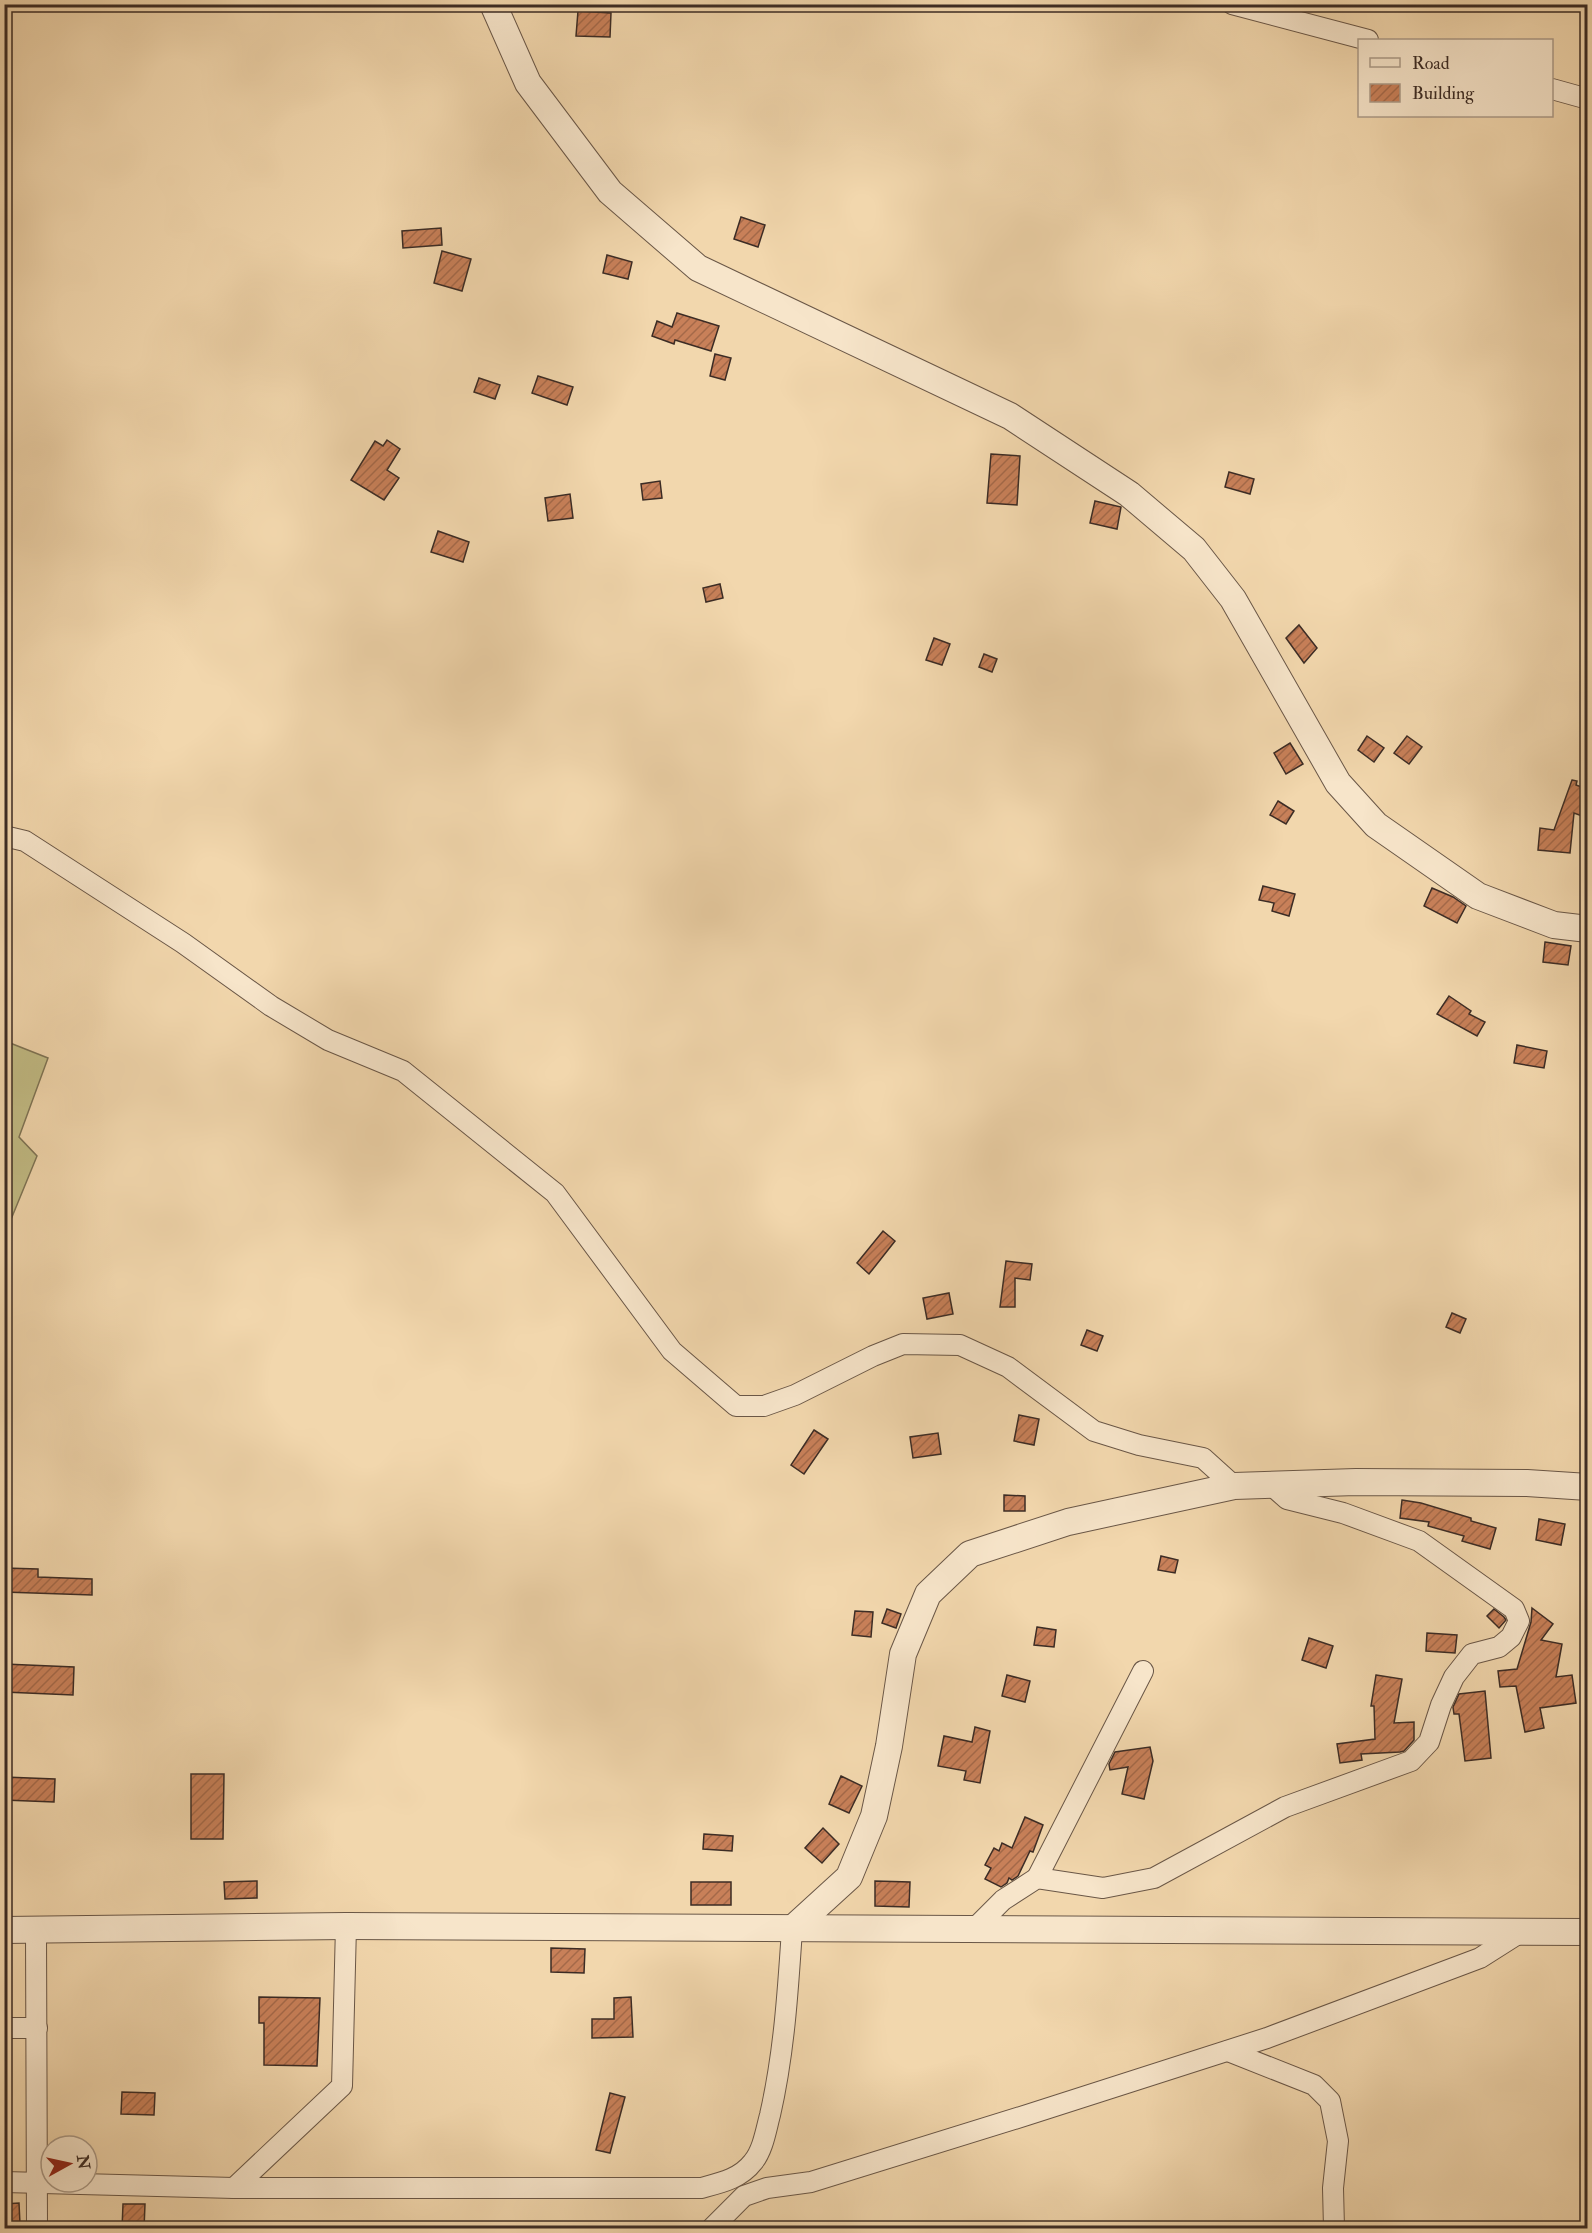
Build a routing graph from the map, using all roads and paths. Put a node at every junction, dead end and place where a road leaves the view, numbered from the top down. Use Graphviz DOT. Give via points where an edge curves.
graph roads {
  1 [pos="493,4"];
  2 [pos="1233,4"];
  3 [pos="1364,39"];
  4 [pos="1553,90"];
  5 [pos="1587,99"];
  6 [pos="4,836"];
  7 [pos="1587,929"];
  8 [pos="1270,1484"];
  9 [pos="1234,1486"];
  10 [pos="1587,1487"];
  11 [pos="1143,1671"];
  12 [pos="1037,1878"];
  13 [pos="346,1926"];
  14 [pos="792,1929"];
  15 [pos="974,1929"];
  16 [pos="4,1930"];
  17 [pos="36,1930"];
  18 [pos="1521,1932"];
  19 [pos="1587,1932"];
  20 [pos="4,2028"];
  21 [pos="37,2028"];
  22 [pos="1228,2050"];
  23 [pos="734,2178"];
  24 [pos="4,2182"];
  25 [pos="37,2182"];
  26 [pos="234,2188"];
  27 [pos="744,2196"];
  28 [pos="37,2229"];
  29 [pos="712,2229"];
  30 [pos="1334,2229"];
  1 -- 7 [label="street" via="528,83 610,192 698,268 1010,416 1129,494 1194,549 1233,598 1338,783 1376,825 1478,896 1554,925"];
  2 -- 3 [label="street"];
  4 -- 5 [label="street"];
  6 -- 9 [label="street" via="25,841 328,1040 403,1071 555,1193 672,1351 736,1406 764,1406 795,1395 903,1344 960,1345 1008,1367 1094,1431 1203,1458"];
  8 -- 9 [label="street"];
  8 -- 10 [label="street" via="1527,1483"];
  8 -- 12 [label="street" via="1287,1499 1343,1513 1419,1541 1514,1609 1519,1620 1511,1637 1499,1647 1472,1654 1454,1677 1429,1742 1411,1761 1285,1808 1154,1878 1103,1888"];
  9 -- 14 [label="street" via="1068,1522 970,1554 928,1594 903,1654 889,1746 874,1816 862,1847 849,1877"];
  11 -- 12 [label="street"];
  12 -- 15 [label="street" via="1003,1900"];
  13 -- 14 [label="street"];
  13 -- 17 [label="street"];
  13 -- 26 [label="street" via="342,2086"];
  14 -- 15 [label="street"];
  14 -- 23 [label="street" via="788,2005 765,2138 753,2162"];
  15 -- 18 [label="street"];
  16 -- 17 [label="street"];
  17 -- 21 [label="street"];
  18 -- 19 [label="street"];
  18 -- 22 [label="street" via="1480,1958"];
  20 -- 21 [label="street"];
  21 -- 25 [label="street"];
  22 -- 27 [label="street" via="811,2182 767,2188"];
  22 -- 30 [label="street" via="1314,2085 1330,2101 1338,2141"];
  23 -- 26 [label="street" via="701,2188"];
  23 -- 27 [label="street"];
  24 -- 25 [label="street"];
  25 -- 26 [label="street"];
  25 -- 28 [label="street"];
  27 -- 29 [label="street"];
}
